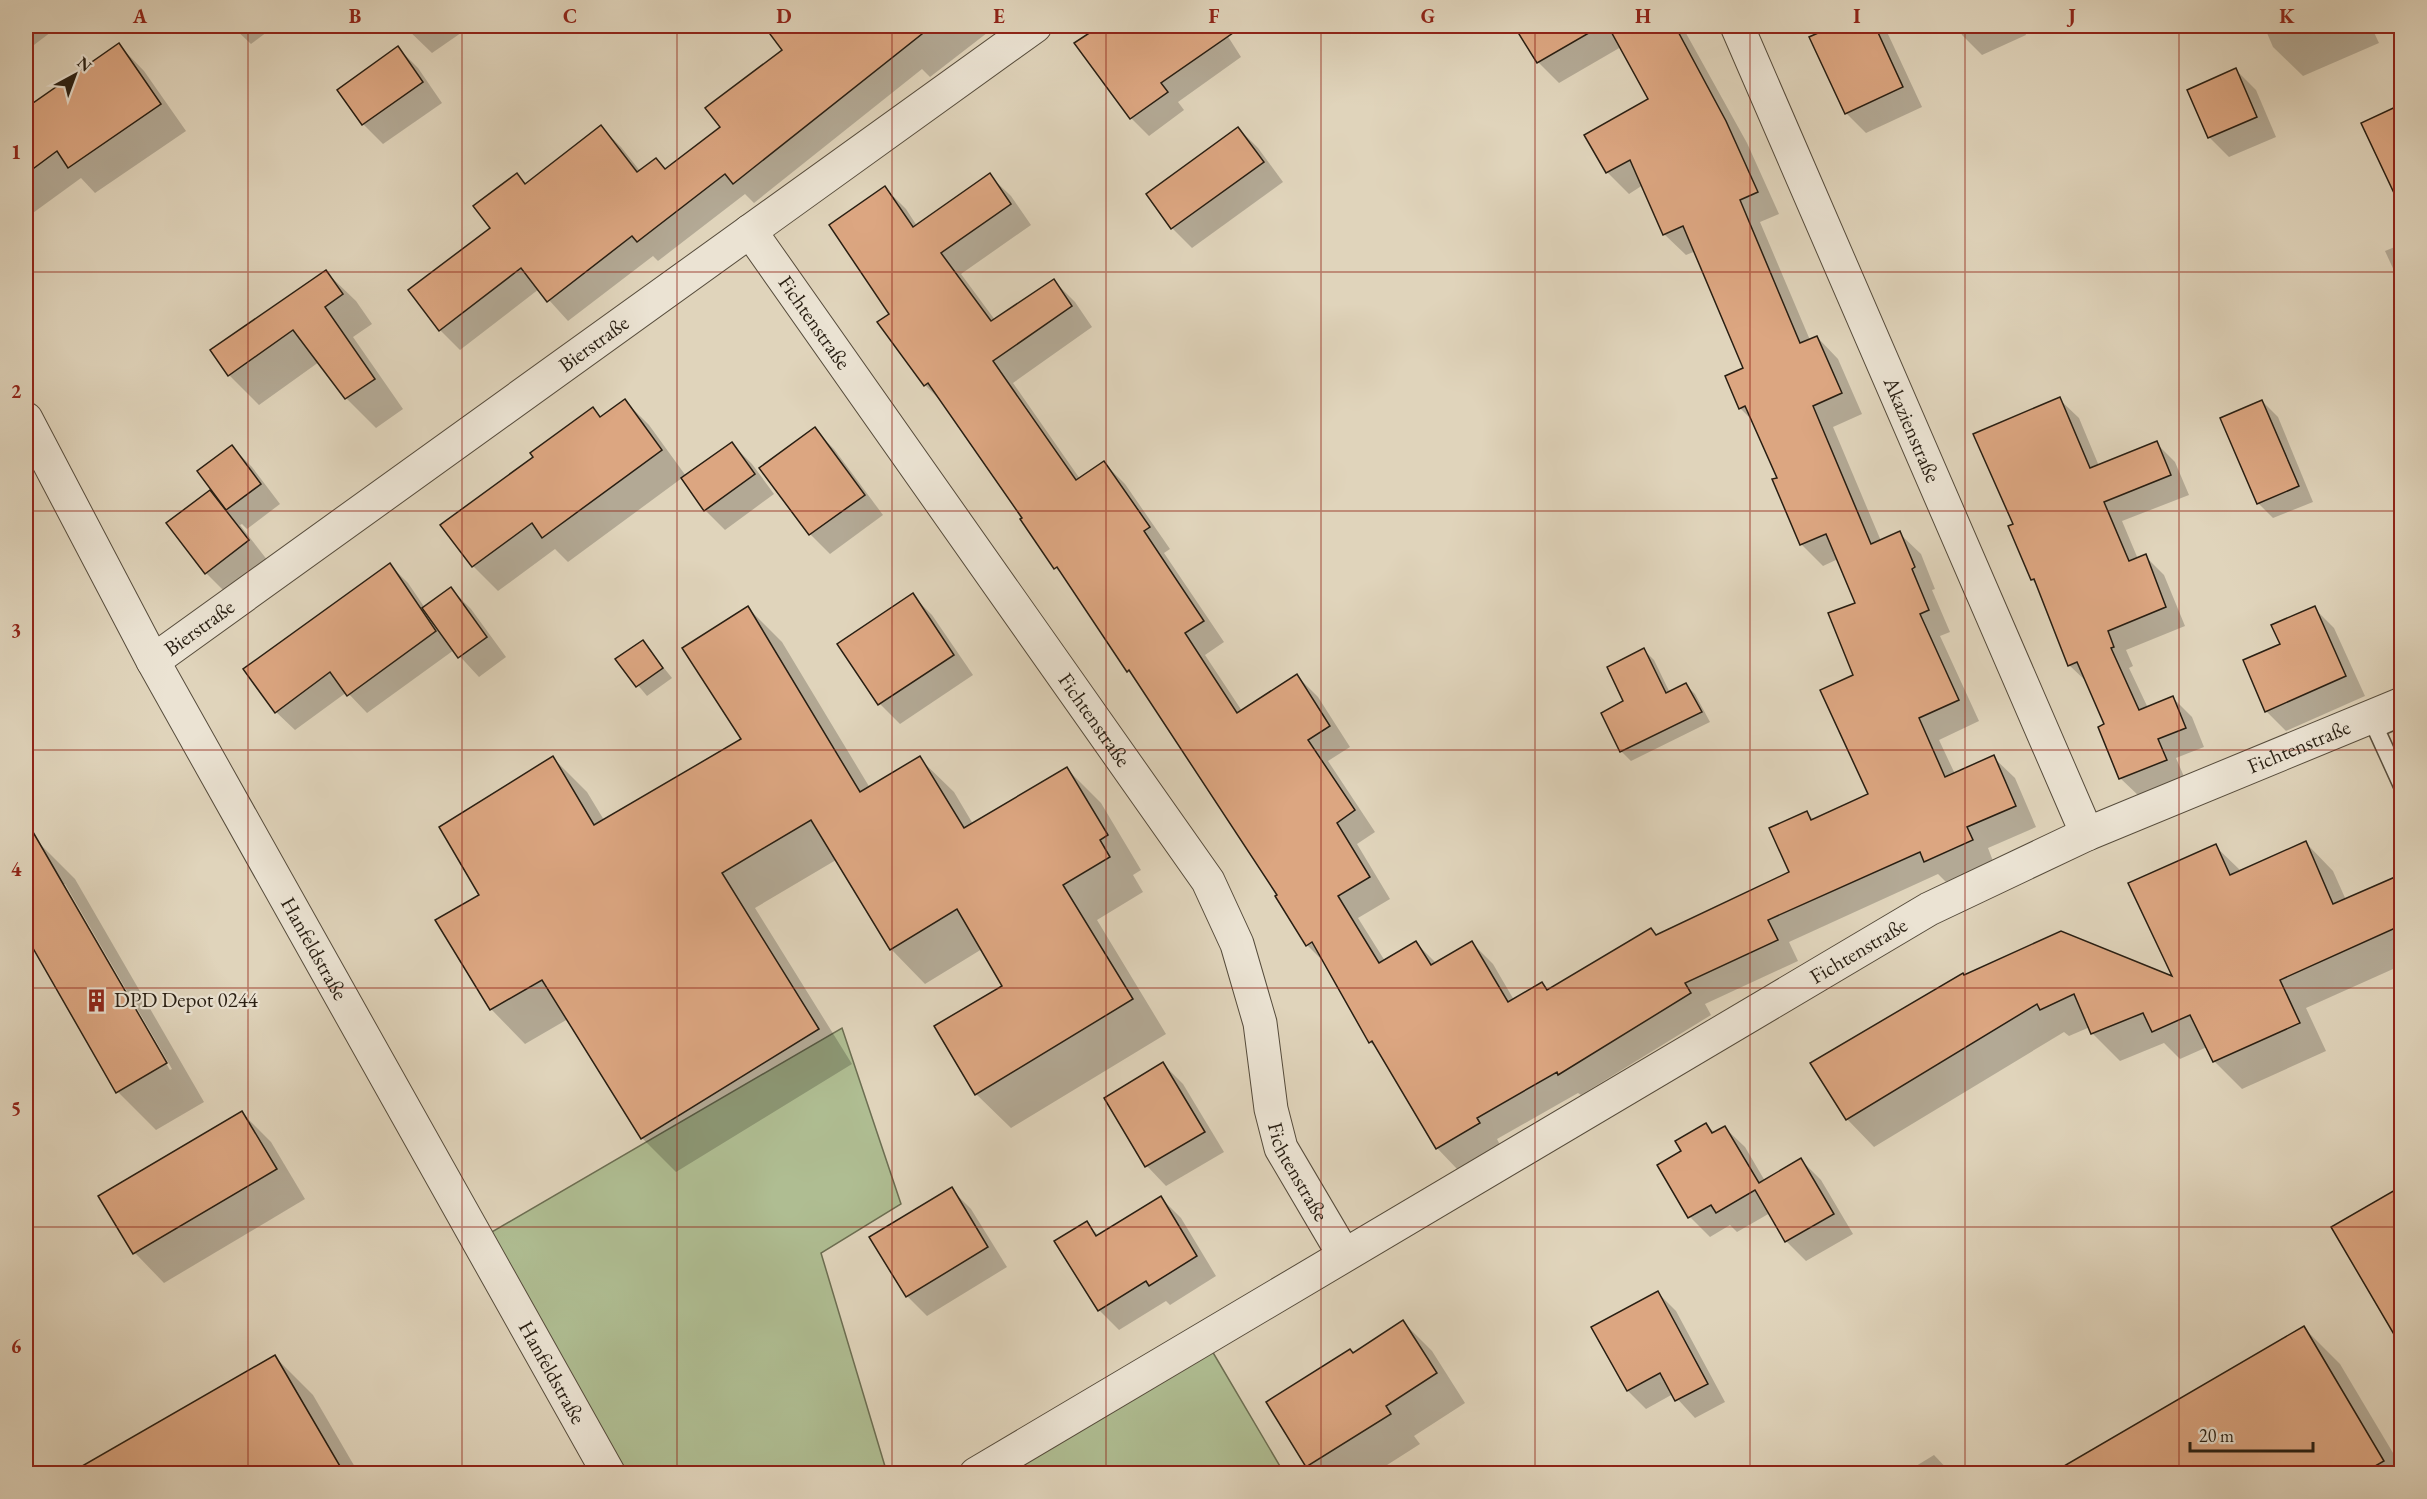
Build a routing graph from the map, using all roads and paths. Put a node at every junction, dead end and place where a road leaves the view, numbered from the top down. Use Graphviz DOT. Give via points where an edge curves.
graph roads {
  1 [pos="1035,26"];
  2 [pos="1737,26"];
  3 [pos="750,231"];
  4 [pos="26,419"];
  5 [pos="153,662"];
  6 [pos="2402,704"];
  7 [pos="2402,719"];
  8 [pos="2402,786"];
  9 [pos="2087,834"];
  10 [pos="1344,1255"];
  11 [pos="609,1473"];
  12 [pos="976,1473"];
  1 -- 3 [label="street, Bierstraße"];
  2 -- 9 [label="street, Akazienstraße"];
  3 -- 5 [label="street, Bierstraße"];
  3 -- 10 [label="street, Fichtenstraße" via="1208,881 1238,944 1260,1023 1271,1109 1281,1148"];
  4 -- 5 [label="street, Hanfeldstraße"];
  5 -- 11 [label="street, Hanfeldstraße"];
  6 -- 9 [label="street, Fichtenstraße"];
  7 -- 8 [label="lane" via="2376,729"];
  9 -- 10 [label="street, Fichtenstraße" via="1929,909"];
  10 -- 12 [label="street, Fichtenstraße"];
}
